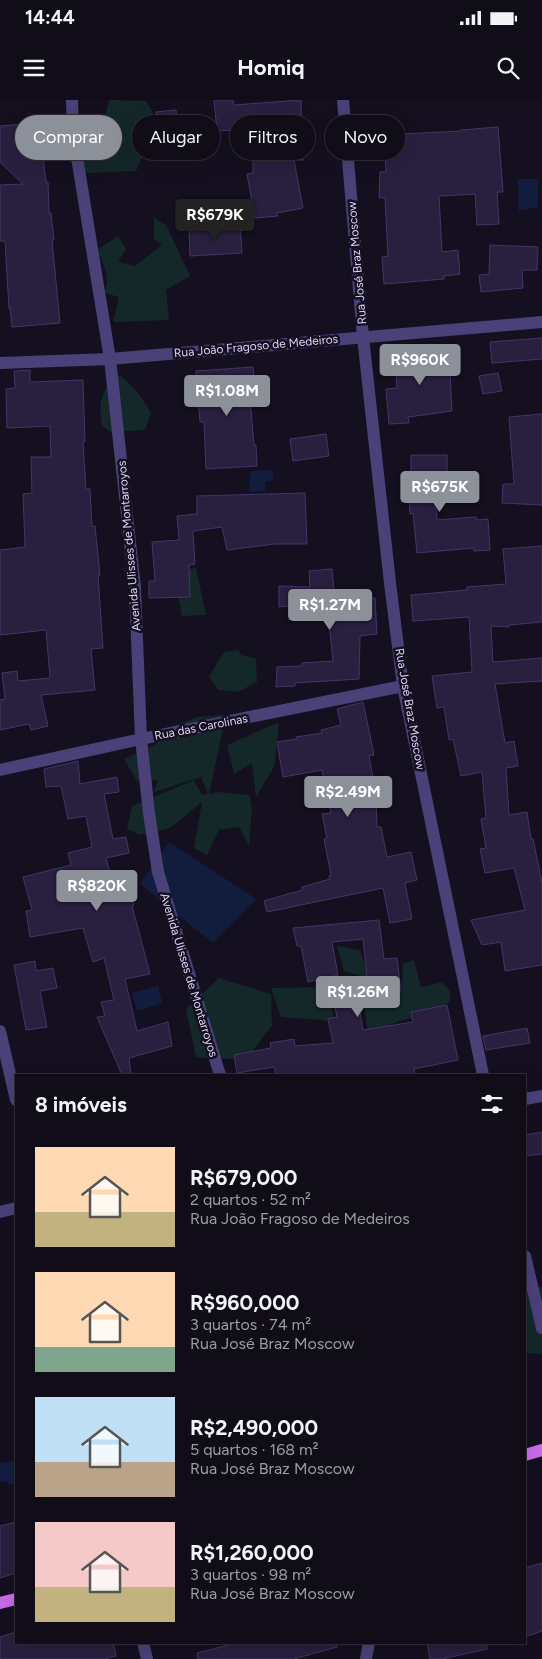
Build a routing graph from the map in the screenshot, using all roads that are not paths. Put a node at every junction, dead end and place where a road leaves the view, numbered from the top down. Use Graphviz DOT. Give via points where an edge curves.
graph roads {
  1 [pos="72,100"];
  2 [pos="343,100"];
  3 [pos="542,322"];
  4 [pos="363,337"];
  5 [pos="110,359"];
  6 [pos="0,363"];
  7 [pos="403,686"];
  8 [pos="141,739"];
  9 [pos="0,770"];
  10 [pos="0,1032"];
  11 [pos="220,1074"];
  12 [pos="483,1074"];
  13 [pos="15,1096"];
  14 [pos="542,1096"];
  15 [pos="526,1099"];
  16 [pos="15,1208"];
  17 [pos="0,1212"];
  18 [pos="526,1260"];
  19 [pos="542,1328"];
  20 [pos="542,1450"];
  21 [pos="526,1455"];
  22 [pos="15,1599"];
  23 [pos="0,1603"];
  24 [pos="144,1644"];
  25 [pos="369,1644"];
  26 [pos="147,1659"];
  27 [pos="366,1659"];
  1 -- 5 [label="street, Avenida Ulisses de Montarroyos" via="73,133"];
  2 -- 4 [label="street, Rua José Braz Moscow"];
  3 -- 4 [label="street, Rua João Fragoso de Medeiros"];
  4 -- 5 [label="street, Rua João Fragoso de Medeiros"];
  4 -- 7 [label="street, Rua José Braz Moscow"];
  5 -- 6 [label="street, Rua João Fragoso de Medeiros"];
  5 -- 8 [label="street, Avenida Ulisses de Montarroyos" via="135,588"];
  7 -- 8 [label="street, Rua das Carolinas"];
  7 -- 12 [label="street, Rua José Braz Moscow"];
  8 -- 9 [label="street, Rua das Carolinas"];
  8 -- 11 [label="street, Avenida Ulisses de Montarroyos" via="158,872"];
  10 -- 13 [label="street"];
  14 -- 15 [label="street"];
  16 -- 17 [label="street"];
  18 -- 19 [label="street"];
  20 -- 21 [label="main road"];
  22 -- 23 [label="main road"];
  24 -- 26 [label="street"];
  25 -- 27 [label="street"];
}
